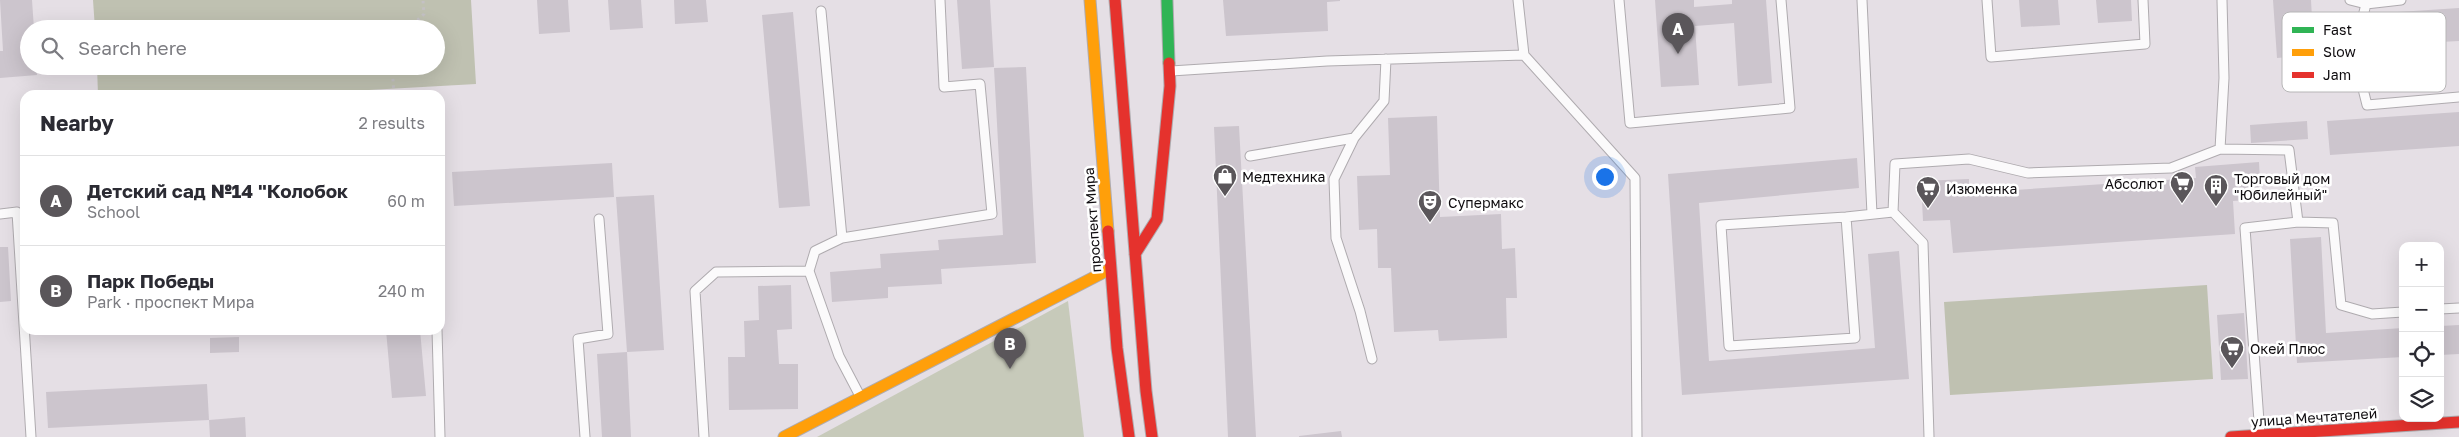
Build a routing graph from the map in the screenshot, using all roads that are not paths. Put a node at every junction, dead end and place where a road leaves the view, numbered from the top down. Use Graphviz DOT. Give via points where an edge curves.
graph roads {
  1 [pos="940,0"];
  2 [pos="1090,0"];
  3 [pos="1115,0"];
  4 [pos="1166,0"];
  5 [pos="1518,0"];
  6 [pos="1619,0"];
  7 [pos="1781,0"];
  8 [pos="1862,0"];
  9 [pos="1987,0"];
  10 [pos="2143,0"];
  11 [pos="2222,0"];
  12 [pos="2350,0"];
  13 [pos="2401,0"];
  14 [pos="2366,4"];
  15 [pos="821,11"];
  16 [pos="2364,12"];
  17 [pos="1524,55"];
  18 [pos="1386,59"];
  19 [pos="1169,71"];
  20 [pos="2364,92"];
  21 [pos="2459,97"];
  22 [pos="1354,138"];
  23 [pos="2220,149"];
  24 [pos="1250,156"];
  25 [pos="1892,212"];
  26 [pos="0,214"];
  27 [pos="1872,214"];
  28 [pos="1846,217"];
  29 [pos="599,219"];
  30 [pos="2298,222"];
  31 [pos="842,238"];
  32 [pos="1136,254"];
  33 [pos="20,260"];
  34 [pos="1110,269"];
  35 [pos="809,271"];
  36 [pos="2459,308"];
  37 [pos="2444,309"];
  38 [pos="2399,312"];
  39 [pos="25,335"];
  40 [pos="437,335"];
  41 [pos="1372,359"];
  42 [pos="860,396"];
  43 [pos="2459,422"];
  44 [pos="2260,435"];
  45 [pos="31,437"];
  46 [pos="440,437"];
  47 [pos="585,437"];
  48 [pos="704,437"];
  49 [pos="784,437"];
  50 [pos="1128,437"];
  51 [pos="1152,437"];
  52 [pos="1637,437"];
  53 [pos="1929,437"];
  54 [pos="2231,437"];
  1 -- 31 [label="lane" via="944,87 980,84 992,214"];
  2 -- 34 [label="street, проспект Мира"];
  3 -- 32 [label="street"];
  4 -- 19 [label="street"];
  5 -- 17 [label="lane"];
  6 -- 7 [label="lane" via="1630,123 1790,108"];
  8 -- 27 [label="lane"];
  9 -- 10 [label="lane" via="1991,57 2145,44"];
  11 -- 23 [label="lane" via="2224,78"];
  12 -- 14 [label="lane"];
  13 -- 14 [label="lane"];
  14 -- 16 [label="lane"];
  15 -- 31 [label="lane"];
  17 -- 18 [label="lane"];
  17 -- 52 [label="lane" via="1634,178"];
  18 -- 19 [label="lane"];
  18 -- 22 [label="lane" via="1384,101"];
  19 -- 32 [label="street" via="1157,219"];
  20 -- 21 [label="lane" via="2368,105"];
  22 -- 24 [label="lane"];
  22 -- 41 [label="lane" via="1334,179 1336,238"];
  23 -- 25 [label="lane" via="2171,168 2028,173 1969,159 1894,164"];
  23 -- 30 [label="lane" via="2289,150"];
  25 -- 27 [label="lane"];
  25 -- 53 [label="lane" via="1923,242"];
  26 -- 33 [label="lane" via="17,212"];
  27 -- 28 [label="lane"];
  28 -- 28 [label="lane" via="1721,225 1729,346 1855,338"];
  29 -- 47 [label="lane" via="608,334 578,339"];
  30 -- 38 [label="lane" via="2332,223 2341,305 2372,314"];
  30 -- 44 [label="lane" via="2245,228"];
  31 -- 35 [label="lane" via="815,251"];
  32 -- 51 [label="street"];
  34 -- 42 [label="street"];
  34 -- 50 [label="street, проспект Мира"];
  35 -- 42 [label="lane" via="839,356"];
  35 -- 48 [label="lane" via="716,272 695,292"];
  36 -- 37 [label="lane"];
  39 -- 45 [label="lane"];
  40 -- 46 [label="lane"];
  42 -- 49 [label="street"];
  43 -- 44 [label="street, улица Мечтателей"];
  44 -- 54 [label="street, улица Мечтателей"];
}
